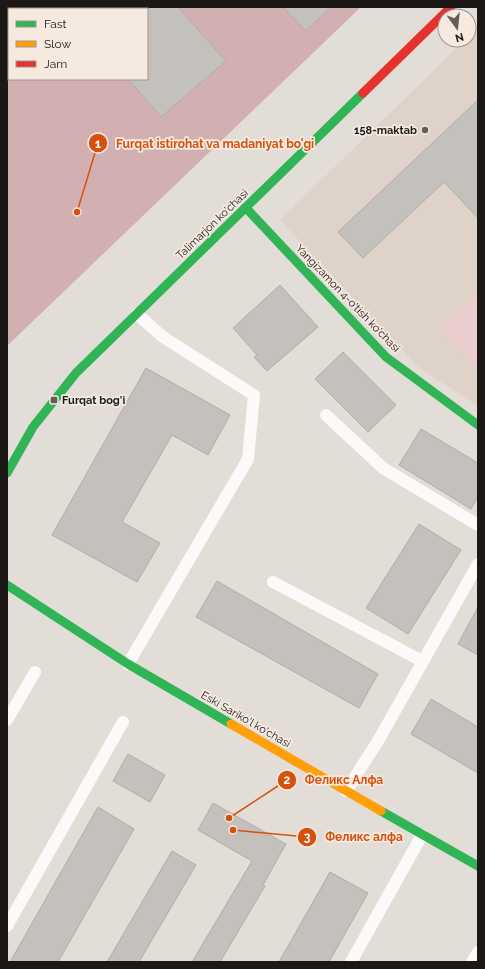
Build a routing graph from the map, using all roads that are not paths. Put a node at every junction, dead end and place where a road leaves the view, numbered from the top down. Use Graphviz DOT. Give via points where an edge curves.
graph roads {
  1 [pos="451,7"];
  2 [pos="246,208"];
  3 [pos="137,314"];
  4 [pos="326,415"];
  5 [pos="478,425"];
  6 [pos="7,473"];
  7 [pos="478,525"];
  8 [pos="478,564"];
  9 [pos="273,582"];
  10 [pos="7,585"];
  11 [pos="422,661"];
  12 [pos="128,664"];
  13 [pos="35,672"];
  14 [pos="7,720"];
  15 [pos="123,722"];
  16 [pos="346,791"];
  17 [pos="422,835"];
  18 [pos="478,866"];
  19 [pos="7,926"];
  20 [pos="478,952"];
  21 [pos="351,962"];
  22 [pos="472,962"];
  1 -- 2 [label="street, Talimarjon ko'chasi"];
  2 -- 3 [label="street, Talimarjon ko'chasi"];
  2 -- 5 [label="street, Yangizamon 4-o'tish ko'chasi" via="386,357"];
  3 -- 6 [label="street, Talimarjon ko'chasi" via="76,373 34,427"];
  3 -- 12 [label="lane" via="163,337 254,395 248,459"];
  4 -- 7 [label="lane" via="383,468"];
  8 -- 11 [label="lane"];
  9 -- 11 [label="lane"];
  10 -- 12 [label="street, Eski Sariko'l ko'chasi"];
  11 -- 16 [label="lane"];
  12 -- 16 [label="street, Eski Sariko'l ko'chasi"];
  13 -- 14 [label="lane"];
  15 -- 19 [label="lane"];
  16 -- 17 [label="street, Eski Sariko'l ko'chasi"];
  17 -- 18 [label="street, Eski Sariko'l ko'chasi"];
  17 -- 21 [label="lane"];
  20 -- 22 [label="lane"];
}
